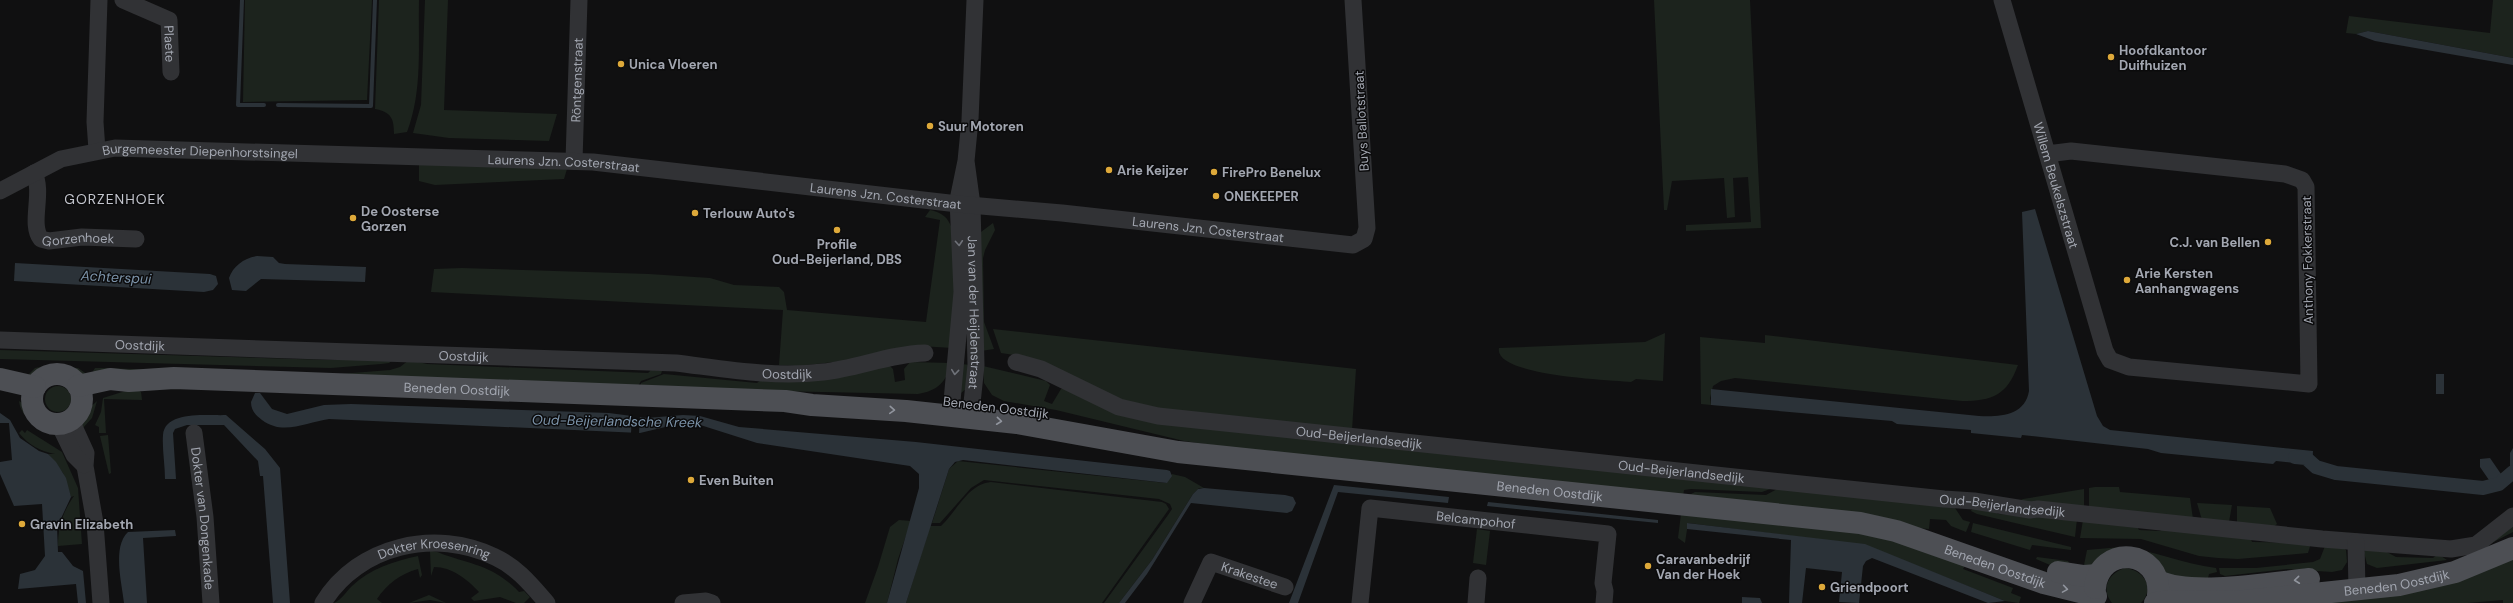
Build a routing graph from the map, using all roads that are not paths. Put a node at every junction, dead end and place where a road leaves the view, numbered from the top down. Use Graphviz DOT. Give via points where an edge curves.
graph roads {
  1 [pos="99,0"];
  2 [pos="123,0"];
  3 [pos="579,0"];
  4 [pos="975,0"];
  5 [pos="1354,0"];
  6 [pos="2002,0"];
  7 [pos="171,72"];
  8 [pos="97,150"];
  9 [pos="2047,154"];
  10 [pos="410,156"];
  11 [pos="574,161"];
  12 [pos="34,173"];
  13 [pos="0,191"];
  14 [pos="965,204"];
  15 [pos="136,238"];
  16 [pos="1361,241"];
  17 [pos="0,340"];
  18 [pos="925,353"];
  19 [pos="1016,362"];
  20 [pos="2118,364"];
  21 [pos="0,379"];
  22 [pos="0,391"];
  23 [pos="34,394"];
  24 [pos="961,407"];
  25 [pos="73,408"];
  26 [pos="194,433"];
  27 [pos="2513,516"];
  28 [pos="2513,539"];
  29 [pos="2356,542"];
  30 [pos="2513,548"];
  31 [pos="1478,578"];
  32 [pos="2158,581"];
  33 [pos="2356,582"];
  34 [pos="1285,587"];
  35 [pos="2097,591"];
  36 [pos="101,603"];
  37 [pos="211,603"];
  38 [pos="323,603"];
  39 [pos="547,603"];
  40 [pos="683,603"];
  41 [pos="712,603"];
  42 [pos="1192,603"];
  43 [pos="1360,603"];
  44 [pos="1476,603"];
  45 [pos="1604,603"];
  46 [pos="2155,603"];
  1 -- 8 [label="street" via="95,122"];
  2 -- 7 [label="street, Plaete" via="169,20"];
  3 -- 11 [label="street, Röntgenstraat"];
  4 -- 14 [label="street, Jan van der Heijdenstraat"];
  5 -- 16 [label="street, Buys Ballotstraat" via="1367,228"];
  6 -- 9 [label="street, Willem Beukelszstraat"];
  8 -- 10 [label="street, Burgemeester Diepenhorstsingel" via="137,148"];
  8 -- 12 [label="street, Burgemeester Diepenhorstsingel" via="61,159"];
  9 -- 20 [label="street, Willem Beukelszstraat" via="2105,351 2110,360"];
  9 -- 20 [label="street, Anthony Fokkerstraat" via="2071,151 2284,174 2300,178 2306,185 2309,384"];
  10 -- 11 [label="street, Laurens Jzn. Costerstraat"];
  11 -- 14 [label="street, Laurens Jzn. Costerstraat"];
  12 -- 13 [label="street, Burgemeester Diepenhorstsingel"];
  12 -- 15 [label="street, Gorzenhoek" via="39,183 36,230 41,239 48,241 82,237"];
  14 -- 16 [label="street, Laurens Jzn. Costerstraat" via="1350,245"];
  14 -- 24 [label="street, Jan van der Heijdenstraat" via="976,350"];
  17 -- 18 [label="street, Oostdijk" via="676,363 784,374 824,372 896,355"];
  19 -- 29 [label="street, Oud-Beijerlandsedijk" via="1041,370 1119,407 1173,418 1619,466 1964,499 2025,510 2038,509"];
  21 -- 23 [label="main road"];
  22 -- 23 [label="main road"];
  23 -- 25 [label="main road" via="35,411 41,418"];
  23 -- 25 [label="main road" via="46,377 60,374 74,381"];
  24 -- 25 [label="main road, Beneden Oostdijk" via="852,394 818,395 785,401 174,378 129,381 110,378"];
  24 -- 35 [label="main road, Beneden Oostdijk" via="1150,448 1833,520 1896,532 1923,534 2055,572 2084,576"];
  25 -- 36 [label="street" via="86,453 85,466 95,523"];
  26 -- 37 [label="street, Dokter van Dongenkade" via="205,517"];
  27 -- 29 [label="street, Oud-Beijerlandsedijk" via="2480,543 2464,549"];
  28 -- 33 [label="main road, Beneden Oostdijk" via="2481,554 2449,563"];
  29 -- 33 [label="street"];
  30 -- 33 [label="main road, Beneden Oostdijk" via="2439,577"];
  31 -- 44 [label="street"];
  33 -- 32 [label="main road, Beneden Oostdijk, one-way" via="2219,587 2173,586"];
  32 -- 35 [label="main road" via="2147,564 2132,557 2112,560"];
  32 -- 46 [label="main road" via="2159,592"];
  33 -- 46 [label="main road, Beneden Oostdijk" via="2235,602"];
  34 -- 42 [label="street, Krakestee" via="1211,562"];
  38 -- 39 [label="street, Dokter Kroesenring" via="338,584 368,560 403,546 441,542 460,544 496,557 527,580"];
  40 -- 41 [label="street"];
  43 -- 45 [label="street, Belcampohof" via="1370,508 1608,534 1603,583 1606,591"];
}
